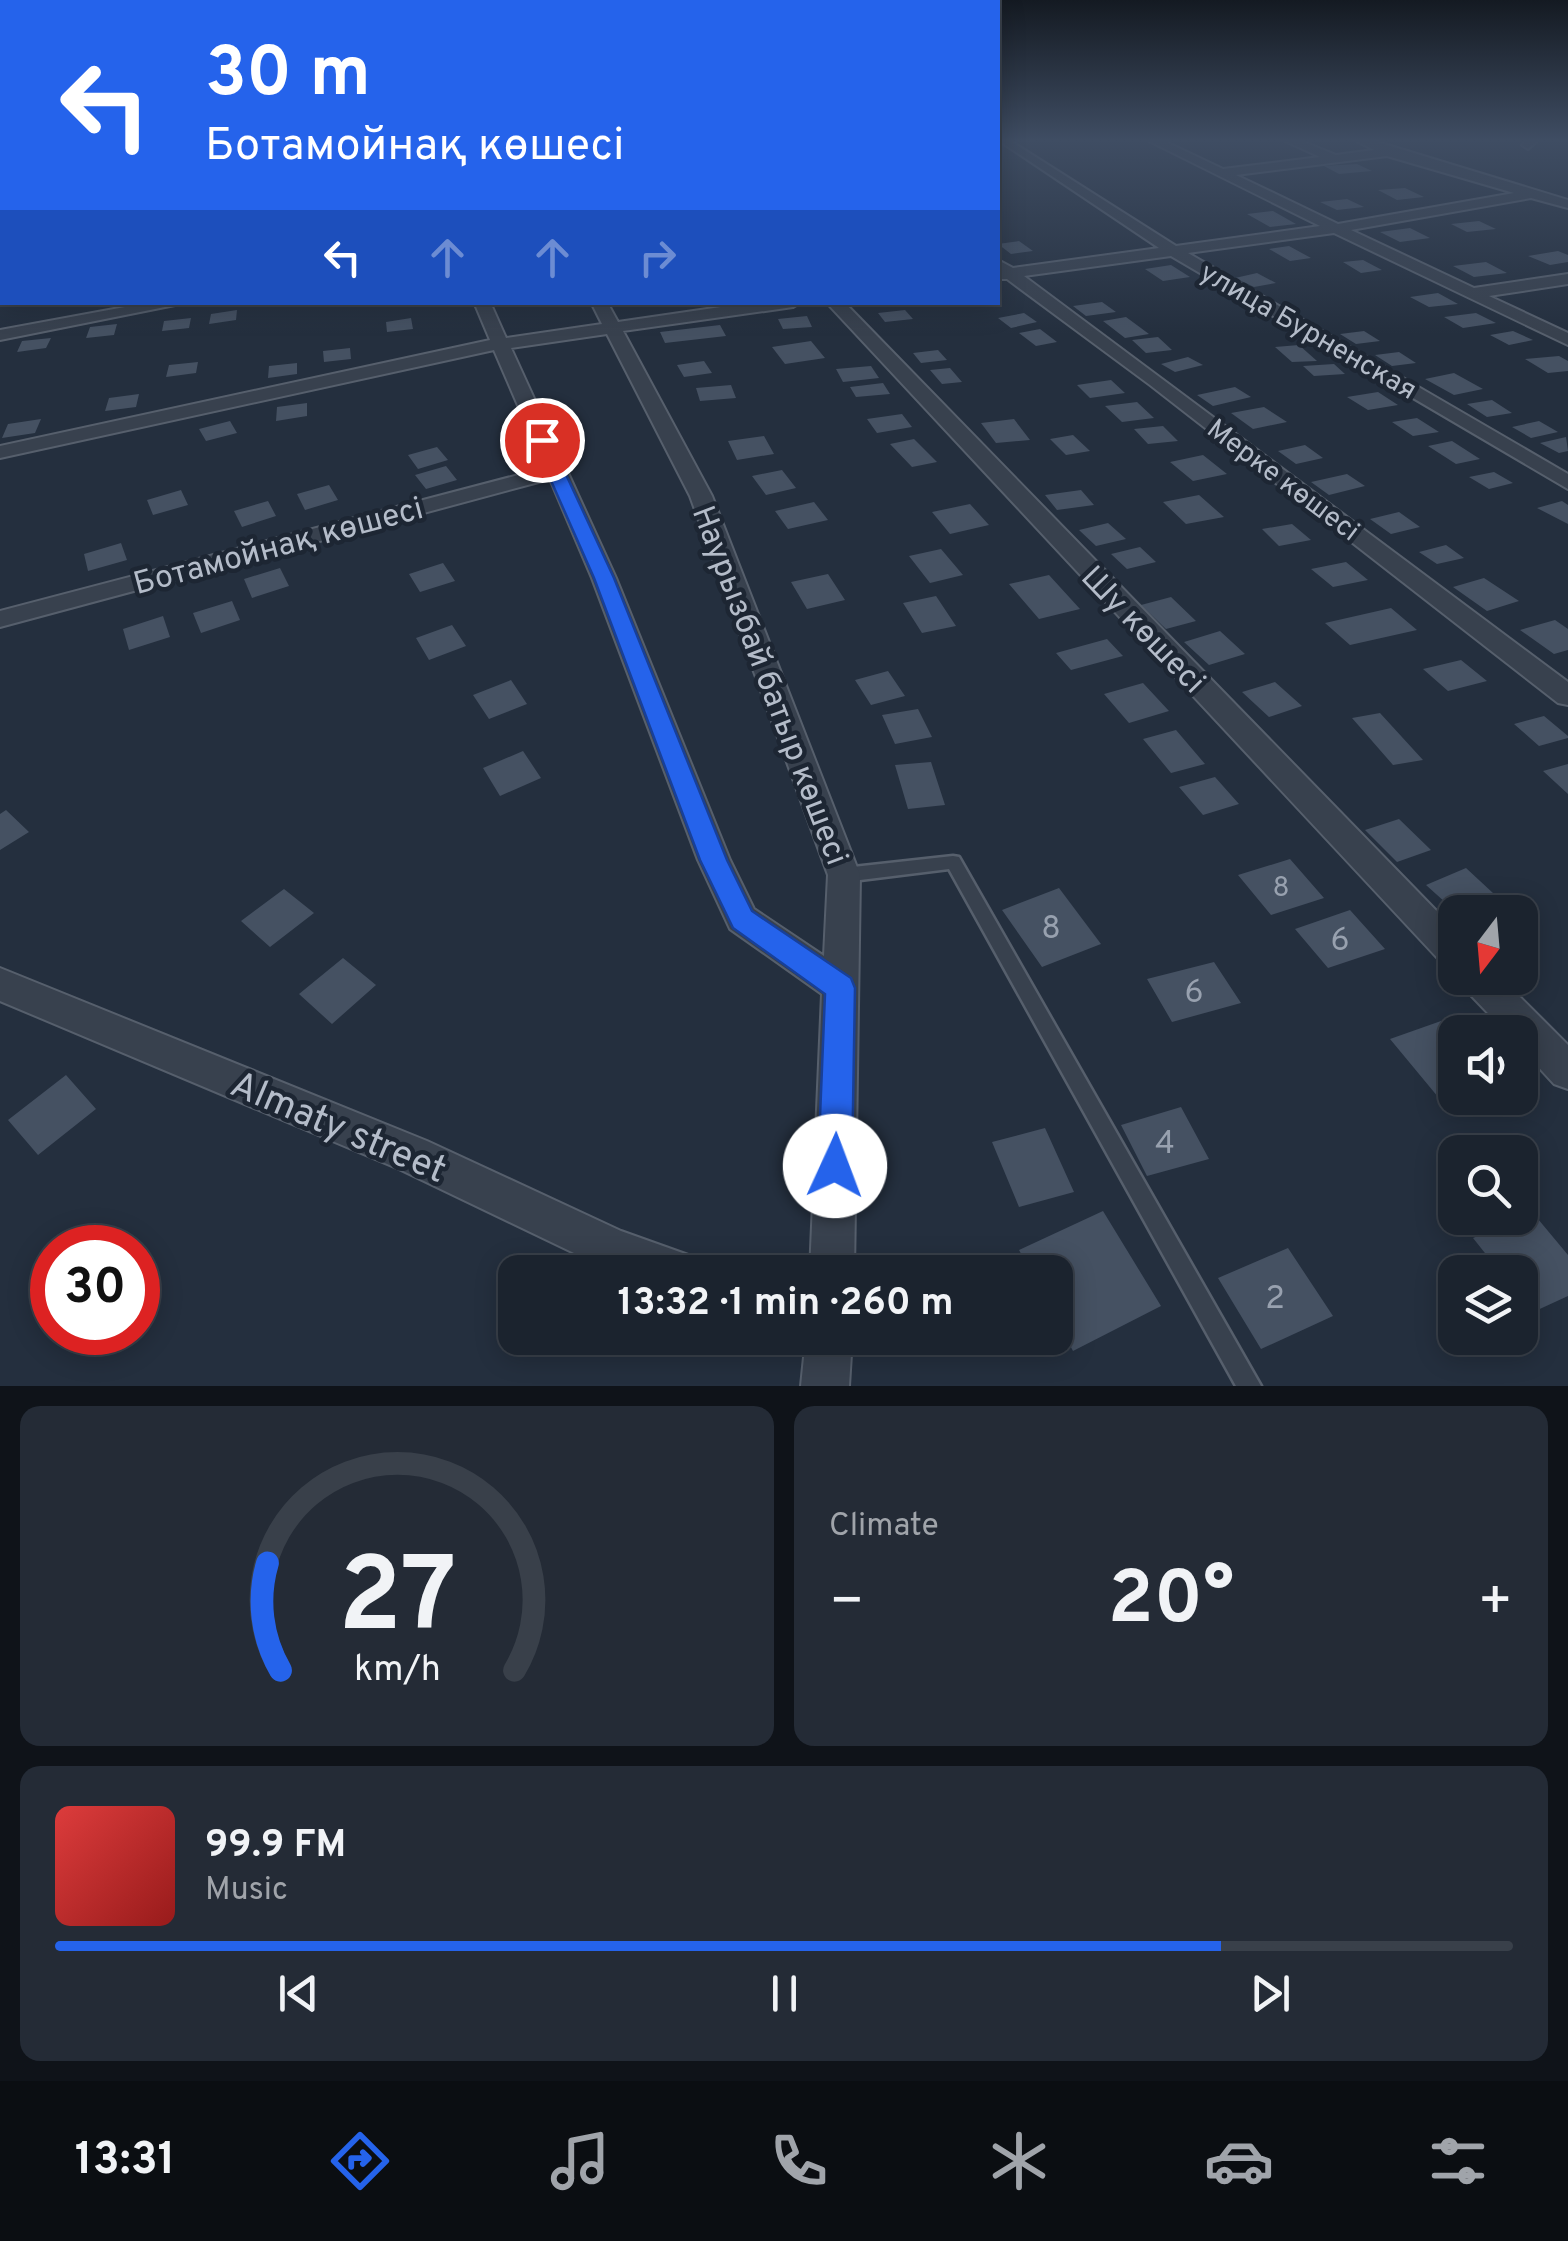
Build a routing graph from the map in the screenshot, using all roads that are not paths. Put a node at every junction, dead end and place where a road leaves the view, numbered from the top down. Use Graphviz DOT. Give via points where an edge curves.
graph roads {
  1 [pos="1101,205"];
  2 [pos="1290,205"];
  3 [pos="1465,205"];
  4 [pos="1337,228"];
  5 [pos="1170,249"];
  6 [pos="1001,271"];
  7 [pos="1568,279"];
  8 [pos="1475,293"];
  9 [pos="165,305"];
  10 [pos="483,305"];
  11 [pos="750,305"];
  12 [pos="837,305"];
  13 [pos="607,315"];
  14 [pos="0,335"];
  15 [pos="1568,340"];
  16 [pos="499,344"];
  17 [pos="0,452"];
  18 [pos="556,472"];
  19 [pos="1568,483"];
  20 [pos="0,618"];
  21 [pos="1568,696"];
  22 [pos="844,875"];
  23 [pos="1438,936"];
  24 [pos="0,984"];
  25 [pos="840,988"];
  26 [pos="1494,995"];
  27 [pos="1568,1071"];
  28 [pos="628,1255"];
  29 [pos="832,1255"];
  30 [pos="828,1355"];
  31 [pos="825,1386"];
  32 [pos="1250,1386"];
  1 -- 5 [label="street, улица Бурненская"];
  2 -- 4 [label="street"];
  3 -- 4 [label="street"];
  4 -- 5 [label="street"];
  4 -- 8 [label="street"];
  5 -- 6 [label="street"];
  5 -- 19 [label="street, улица Бурненская"];
  6 -- 21 [label="street, Мерке көшесі" via="1157,381"];
  7 -- 8 [label="street"];
  8 -- 15 [label="street"];
  9 -- 14 [label="street"];
  10 -- 16 [label="street"];
  11 -- 13 [label="street"];
  12 -- 23 [label="street, Шу көшесі"];
  13 -- 16 [label="street"];
  13 -- 22 [label="street, Наурызбай батыр көшесі" via="700,496"];
  16 -- 17 [label="street"];
  16 -- 18 [label="street"];
  18 -- 20 [label="street, Ботамойнақ көшесі"];
  18 -- 25 [label="street" via="742,920"];
  22 -- 25 [label="street, Наурызбай батыр көшесі"];
  22 -- 32 [label="lane" via="954,862"];
  24 -- 28 [label="street, Almaty street" via="412,1155"];
  25 -- 29 [label="street, Наурызбай батыр көшесі"];
  26 -- 27 [label="street"];
  30 -- 31 [label="street"];
}
